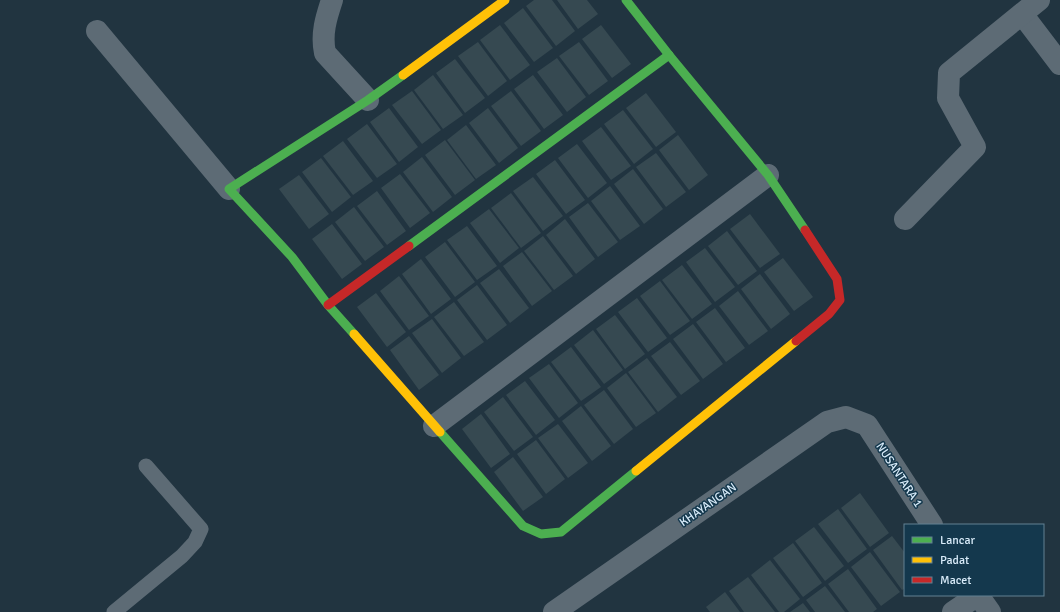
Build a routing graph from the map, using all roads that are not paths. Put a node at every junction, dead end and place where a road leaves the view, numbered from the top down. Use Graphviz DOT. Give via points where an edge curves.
graph roads {
  1 [pos="332,0"];
  2 [pos="505,0"];
  3 [pos="626,0"];
  4 [pos="1039,0"];
  5 [pos="1022,14"];
  6 [pos="97,31"];
  7 [pos="669,55"];
  8 [pos="1060,64"];
  9 [pos="368,100"];
  10 [pos="768,175"];
  11 [pos="229,189"];
  12 [pos="905,219"];
  13 [pos="328,305"];
  14 [pos="867,425"];
  15 [pos="434,426"];
  16 [pos="146,466"];
  17 [pos="931,524"];
  18 [pos="977,596"];
  19 [pos="979,596"];
  20 [pos="114,612"];
  21 [pos="554,612"];
  22 [pos="953,612"];
  23 [pos="990,612"];
  1 -- 9 [label="street" via="324,25 325,53"];
  2 -- 9 [label="street"];
  3 -- 7 [label="street"];
  4 -- 5 [label="street"];
  5 -- 8 [label="street"];
  5 -- 12 [label="street" via="950,73 948,98 975,147"];
  6 -- 11 [label="street"];
  7 -- 10 [label="street"];
  7 -- 13 [label="street"];
  9 -- 11 [label="street"];
  10 -- 15 [label="street"];
  10 -- 15 [label="street" via="837,279 840,300 830,314 561,532 541,534 523,526"];
  11 -- 13 [label="street" via="292,257"];
  13 -- 15 [label="street"];
  14 -- 17 [label="street, NUSANTARA 1"];
  14 -- 21 [label="street, KHAYANGAN" via="846,417 827,422"];
  16 -- 20 [label="lane" via="200,529 195,542 182,556"];
  18 -- 22 [label="street"];
  19 -- 23 [label="street"];
}
